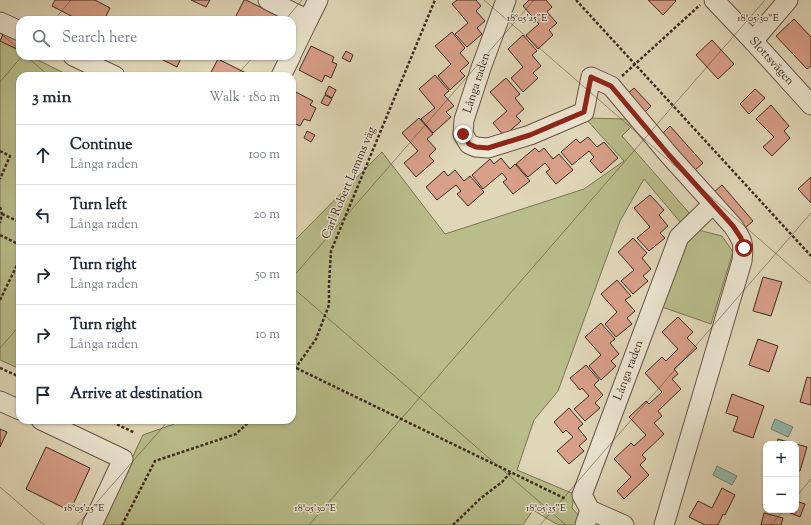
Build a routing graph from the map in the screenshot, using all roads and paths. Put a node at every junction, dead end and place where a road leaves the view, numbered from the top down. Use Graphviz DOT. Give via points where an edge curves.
graph roads {
  1 [pos="268,0"];
  2 [pos="318,0"];
  3 [pos="435,0"];
  4 [pos="506,0"];
  5 [pos="576,0"];
  6 [pos="705,0"];
  7 [pos="714,0"];
  8 [pos="788,0"];
  9 [pos="308,20"];
  10 [pos="0,22"];
  11 [pos="16,29"];
  12 [pos="753,41"];
  13 [pos="296,45"];
  14 [pos="81,60"];
  15 [pos="289,60"];
  16 [pos="635,65"];
  17 [pos="107,72"];
  18 [pos="283,72"];
  19 [pos="611,86"];
  20 [pos="811,105"];
  21 [pos="0,151"];
  22 [pos="0,179"];
  23 [pos="713,204"];
  24 [pos="0,207"];
  25 [pos="2,214"];
  26 [pos="16,220"];
  27 [pos="0,223"];
  28 [pos="0,235"];
  29 [pos="16,243"];
  30 [pos="811,256"];
  31 [pos="16,267"];
  32 [pos="0,300"];
  33 [pos="0,368"];
  34 [pos="296,368"];
  35 [pos="16,375"];
  36 [pos="0,401"];
  37 [pos="16,408"];
  38 [pos="49,424"];
  39 [pos="116,424"];
  40 [pos="247,424"];
  41 [pos="135,433"];
  42 [pos="511,472"];
  43 [pos="588,518"];
  44 [pos="92,525"];
  45 [pos="122,525"];
  46 [pos="453,525"];
  47 [pos="624,525"];
  48 [pos="664,525"];
  1 -- 9 [label="street"];
  2 -- 9 [label="street"];
  3 -- 34 [label="path, Carl Robert Lamms väg" via="330,251 329,305 316,339"];
  4 -- 19 [label="street, Långa raden" via="464,120 463,134 469,144 488,148 530,135 584,112 591,77"];
  5 -- 16 [label="path"];
  6 -- 16 [label="path"];
  7 -- 12 [label="street, Slottsvägen"];
  8 -- 12 [label="street"];
  9 -- 13 [label="street"];
  10 -- 11 [label="street"];
  12 -- 20 [label="street, Slottsvägen"];
  14 -- 17 [label="street"];
  15 -- 18 [label="street"];
  16 -- 19 [label="path"];
  16 -- 30 [label="path"];
  19 -- 23 [label="street, Långa raden"];
  21 -- 22 [label="path" via="10,156"];
  23 -- 43 [label="street, Långa raden" via="679,237 582,495"];
  23 -- 48 [label="street, Långa raden" via="733,226 744,248"];
  24 -- 25 [label="path"];
  25 -- 26 [label="path"];
  25 -- 27 [label="path"];
  28 -- 29 [label="path"];
  31 -- 32 [label="path"];
  33 -- 35 [label="path"];
  34 -- 42 [label="path"];
  36 -- 37 [label="street"];
  38 -- 44 [label="street" via="123,459"];
  39 -- 41 [label="path"];
  40 -- 45 [label="path" via="236,434 155,461"];
  42 -- 43 [label="path"];
  42 -- 46 [label="path"];
  43 -- 47 [label="street"];
}
